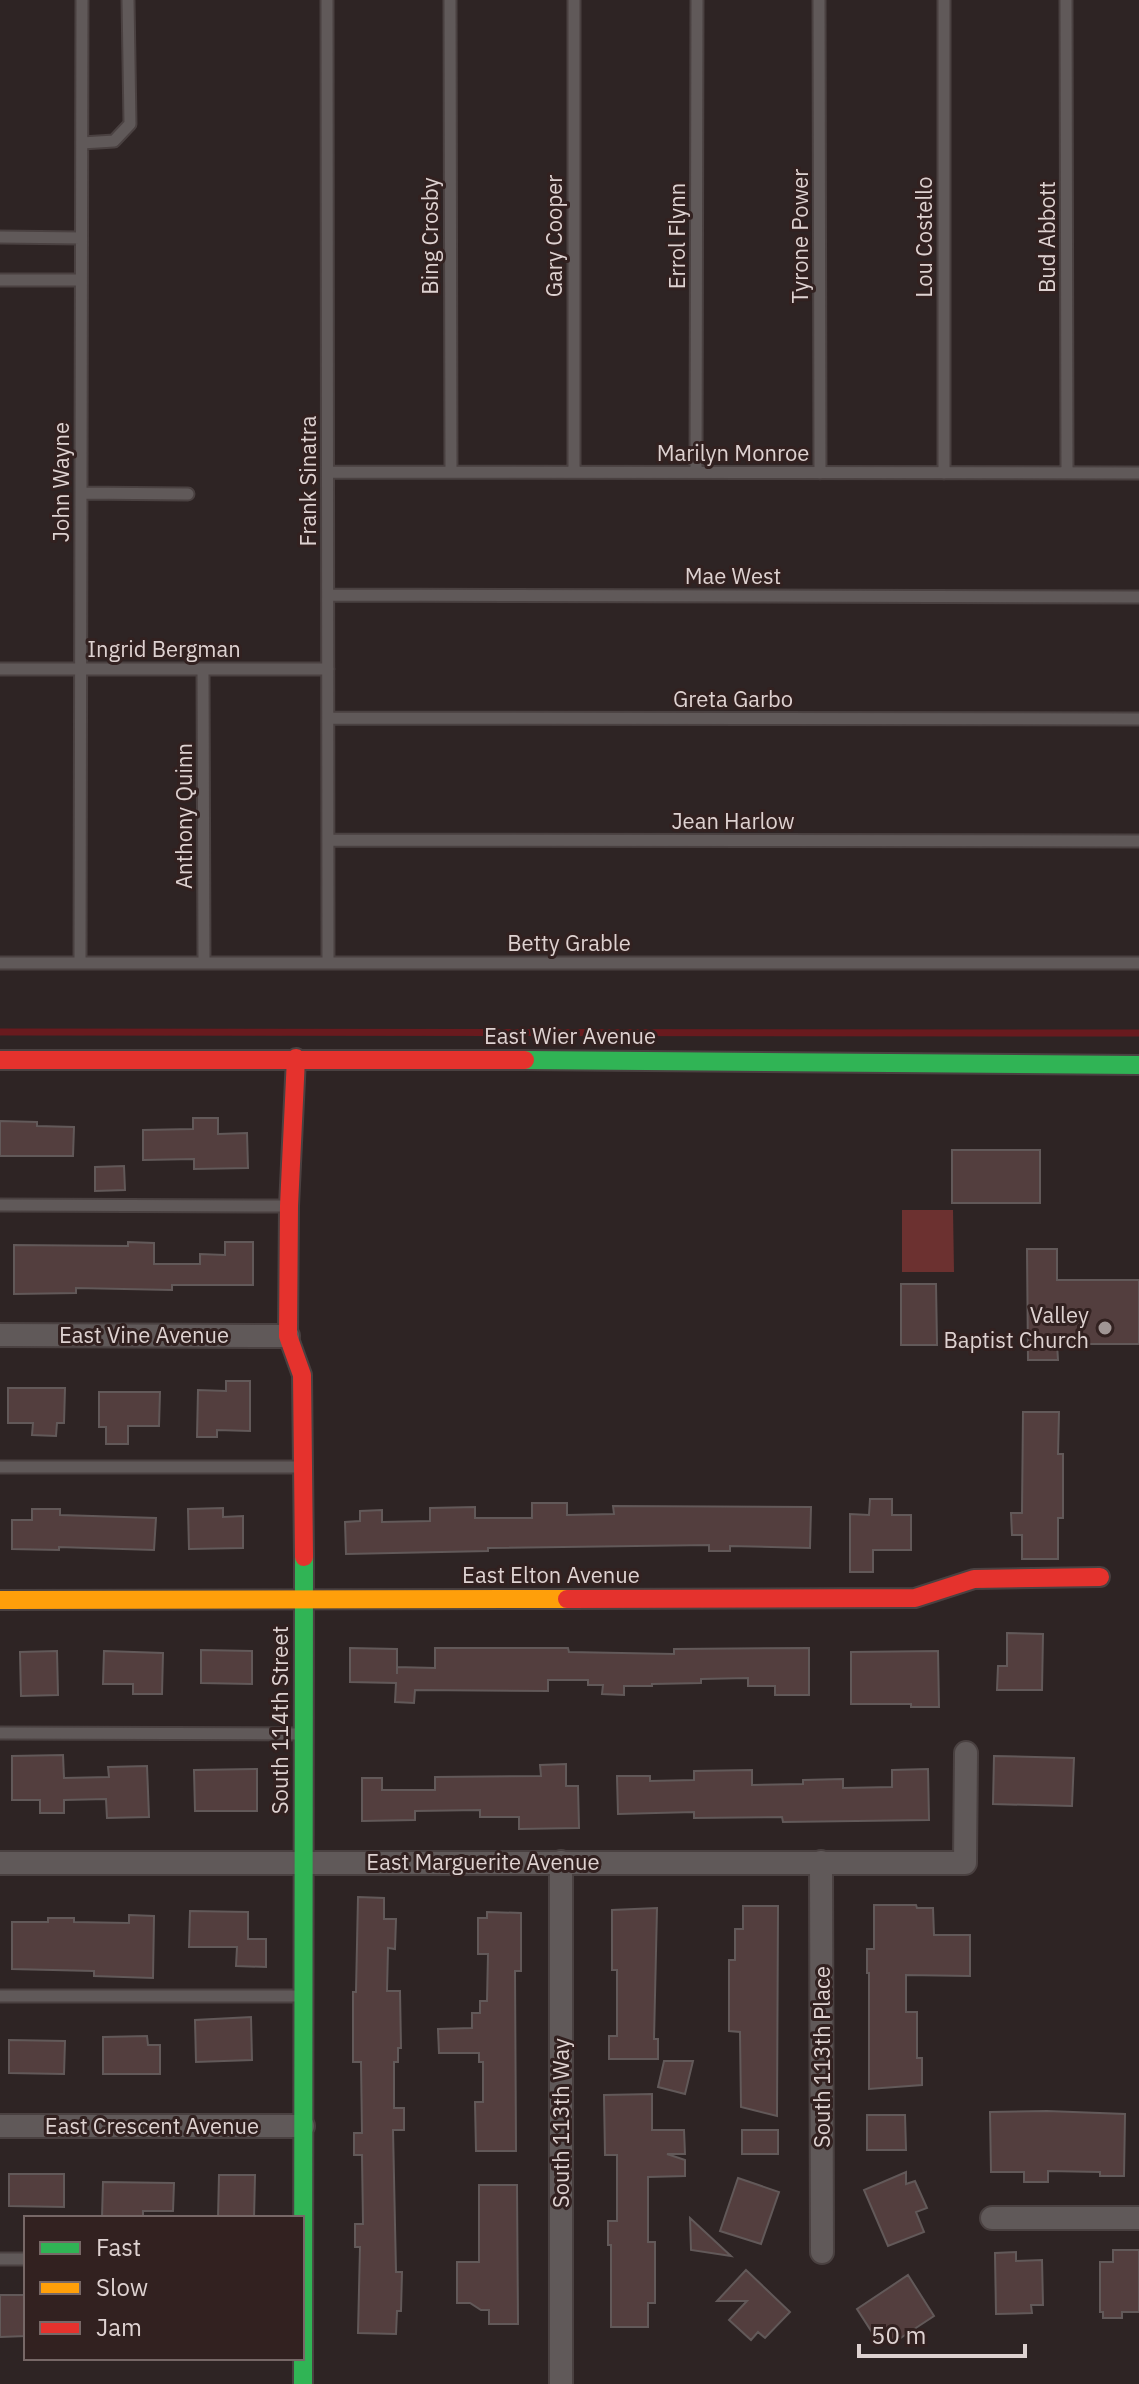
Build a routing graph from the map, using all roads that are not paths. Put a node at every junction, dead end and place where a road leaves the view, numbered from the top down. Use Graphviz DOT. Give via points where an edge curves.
graph roads {
  1 [pos="82,0"];
  2 [pos="128,0"];
  3 [pos="327,0"];
  4 [pos="450,0"];
  5 [pos="574,0"];
  6 [pos="697,0"];
  7 [pos="819,0"];
  8 [pos="944,0"];
  9 [pos="1066,0"];
  10 [pos="82,143"];
  11 [pos="0,237"];
  12 [pos="81,238"];
  13 [pos="0,280"];
  14 [pos="81,280"];
  15 [pos="328,472"];
  16 [pos="451,472"];
  17 [pos="574,472"];
  18 [pos="696,472"];
  19 [pos="820,473"];
  20 [pos="944,473"];
  21 [pos="1067,473"];
  22 [pos="1139,473"];
  23 [pos="81,493"];
  24 [pos="188,494"];
  25 [pos="328,595"];
  26 [pos="1139,597"];
  27 [pos="0,669"];
  28 [pos="80,669"];
  29 [pos="203,669"];
  30 [pos="328,669"];
  31 [pos="328,718"];
  32 [pos="1139,719"];
  33 [pos="328,840"];
  34 [pos="1139,841"];
  35 [pos="0,963"];
  36 [pos="80,963"];
  37 [pos="204,963"];
  38 [pos="328,963"];
  39 [pos="1139,963"];
  40 [pos="296,1058"];
  41 [pos="0,1060"];
  42 [pos="1139,1065"];
  43 [pos="0,1205"];
  44 [pos="289,1206"];
  45 [pos="0,1335"];
  46 [pos="288,1336"];
  47 [pos="0,1467"];
  48 [pos="303,1467"];
  49 [pos="1100,1577"];
  50 [pos="0,1600"];
  51 [pos="304,1600"];
  52 [pos="0,1733"];
  53 [pos="304,1734"];
  54 [pos="966,1753"];
  55 [pos="561,1862"];
  56 [pos="821,1862"];
  57 [pos="0,1863"];
  58 [pos="304,1863"];
  59 [pos="0,1996"];
  60 [pos="303,1996"];
  61 [pos="0,2126"];
  62 [pos="303,2126"];
  63 [pos="303,2216"];
  64 [pos="992,2218"];
  65 [pos="1139,2218"];
  66 [pos="822,2252"];
  67 [pos="0,2259"];
  68 [pos="24,2259"];
  69 [pos="303,2360"];
  70 [pos="303,2384"];
  71 [pos="561,2384"];
  1 -- 10 [label="lane, John Wayne"];
  2 -- 10 [label="lane" via="130,124 114,141"];
  3 -- 15 [label="lane, Frank Sinatra"];
  4 -- 16 [label="lane, Bing Crosby"];
  5 -- 17 [label="lane, Gary Cooper"];
  6 -- 18 [label="lane, Errol Flynn"];
  7 -- 19 [label="lane, Tyrone Power"];
  8 -- 20 [label="lane, Lou Costello"];
  9 -- 21 [label="lane, Bud Abbott"];
  10 -- 12 [label="lane, John Wayne"];
  11 -- 12 [label="lane"];
  12 -- 14 [label="lane, John Wayne"];
  13 -- 14 [label="lane"];
  14 -- 23 [label="lane, John Wayne"];
  15 -- 16 [label="lane, Marilyn Monroe"];
  15 -- 25 [label="lane, Frank Sinatra"];
  16 -- 17 [label="lane, Marilyn Monroe"];
  17 -- 18 [label="lane, Marilyn Monroe"];
  18 -- 19 [label="lane, Marilyn Monroe"];
  19 -- 20 [label="lane, Marilyn Monroe"];
  20 -- 21 [label="lane, Marilyn Monroe"];
  21 -- 22 [label="lane, Marilyn Monroe"];
  23 -- 24 [label="lane"];
  23 -- 28 [label="lane, John Wayne"];
  25 -- 26 [label="lane, Mae West"];
  25 -- 30 [label="lane, Frank Sinatra"];
  27 -- 28 [label="lane, Ingrid Bergman"];
  28 -- 29 [label="lane, Ingrid Bergman"];
  28 -- 36 [label="lane, John Wayne"];
  29 -- 30 [label="lane, Ingrid Bergman"];
  29 -- 37 [label="lane, Anthony Quinn"];
  30 -- 31 [label="lane, Frank Sinatra"];
  31 -- 32 [label="lane, Greta Garbo"];
  31 -- 33 [label="lane, Frank Sinatra"];
  33 -- 34 [label="lane, Jean Harlow"];
  33 -- 38 [label="lane, Frank Sinatra"];
  35 -- 36 [label="lane, Betty Grable"];
  36 -- 37 [label="lane, Betty Grable"];
  37 -- 38 [label="lane, Betty Grable"];
  38 -- 39 [label="lane, Betty Grable"];
  40 -- 41 [label="street, East Wier Avenue"];
  40 -- 42 [label="street, East Wier Avenue"];
  40 -- 44 [label="street, South 114th Street"];
  43 -- 44 [label="lane"];
  44 -- 46 [label="street, South 114th Street"];
  45 -- 46 [label="street, East Vine Avenue"];
  46 -- 48 [label="street, South 114th Street" via="302,1375"];
  47 -- 48 [label="lane"];
  48 -- 51 [label="street, South 114th Street"];
  49 -- 51 [label="street, East Elton Avenue" via="974,1579 915,1598"];
  50 -- 51 [label="street, East Elton Avenue"];
  51 -- 53 [label="street, South 114th Street"];
  52 -- 53 [label="lane"];
  53 -- 58 [label="street, South 114th Street"];
  54 -- 56 [label="street, East Marguerite Avenue" via="965,1863"];
  55 -- 56 [label="street, East Marguerite Avenue"];
  55 -- 58 [label="street, East Marguerite Avenue"];
  55 -- 71 [label="street, South 113th Way"];
  56 -- 66 [label="street, South 113th Place"];
  57 -- 58 [label="street, East Marguerite Avenue"];
  58 -- 60 [label="street, South 114th Street"];
  59 -- 60 [label="lane"];
  60 -- 62 [label="street, South 114th Street"];
  61 -- 62 [label="street, East Crescent Avenue"];
  62 -- 63 [label="street, South 114th Street"];
  64 -- 65 [label="street"];
  67 -- 68 [label="lane"];
  69 -- 70 [label="street, South 114th Street"];
}
